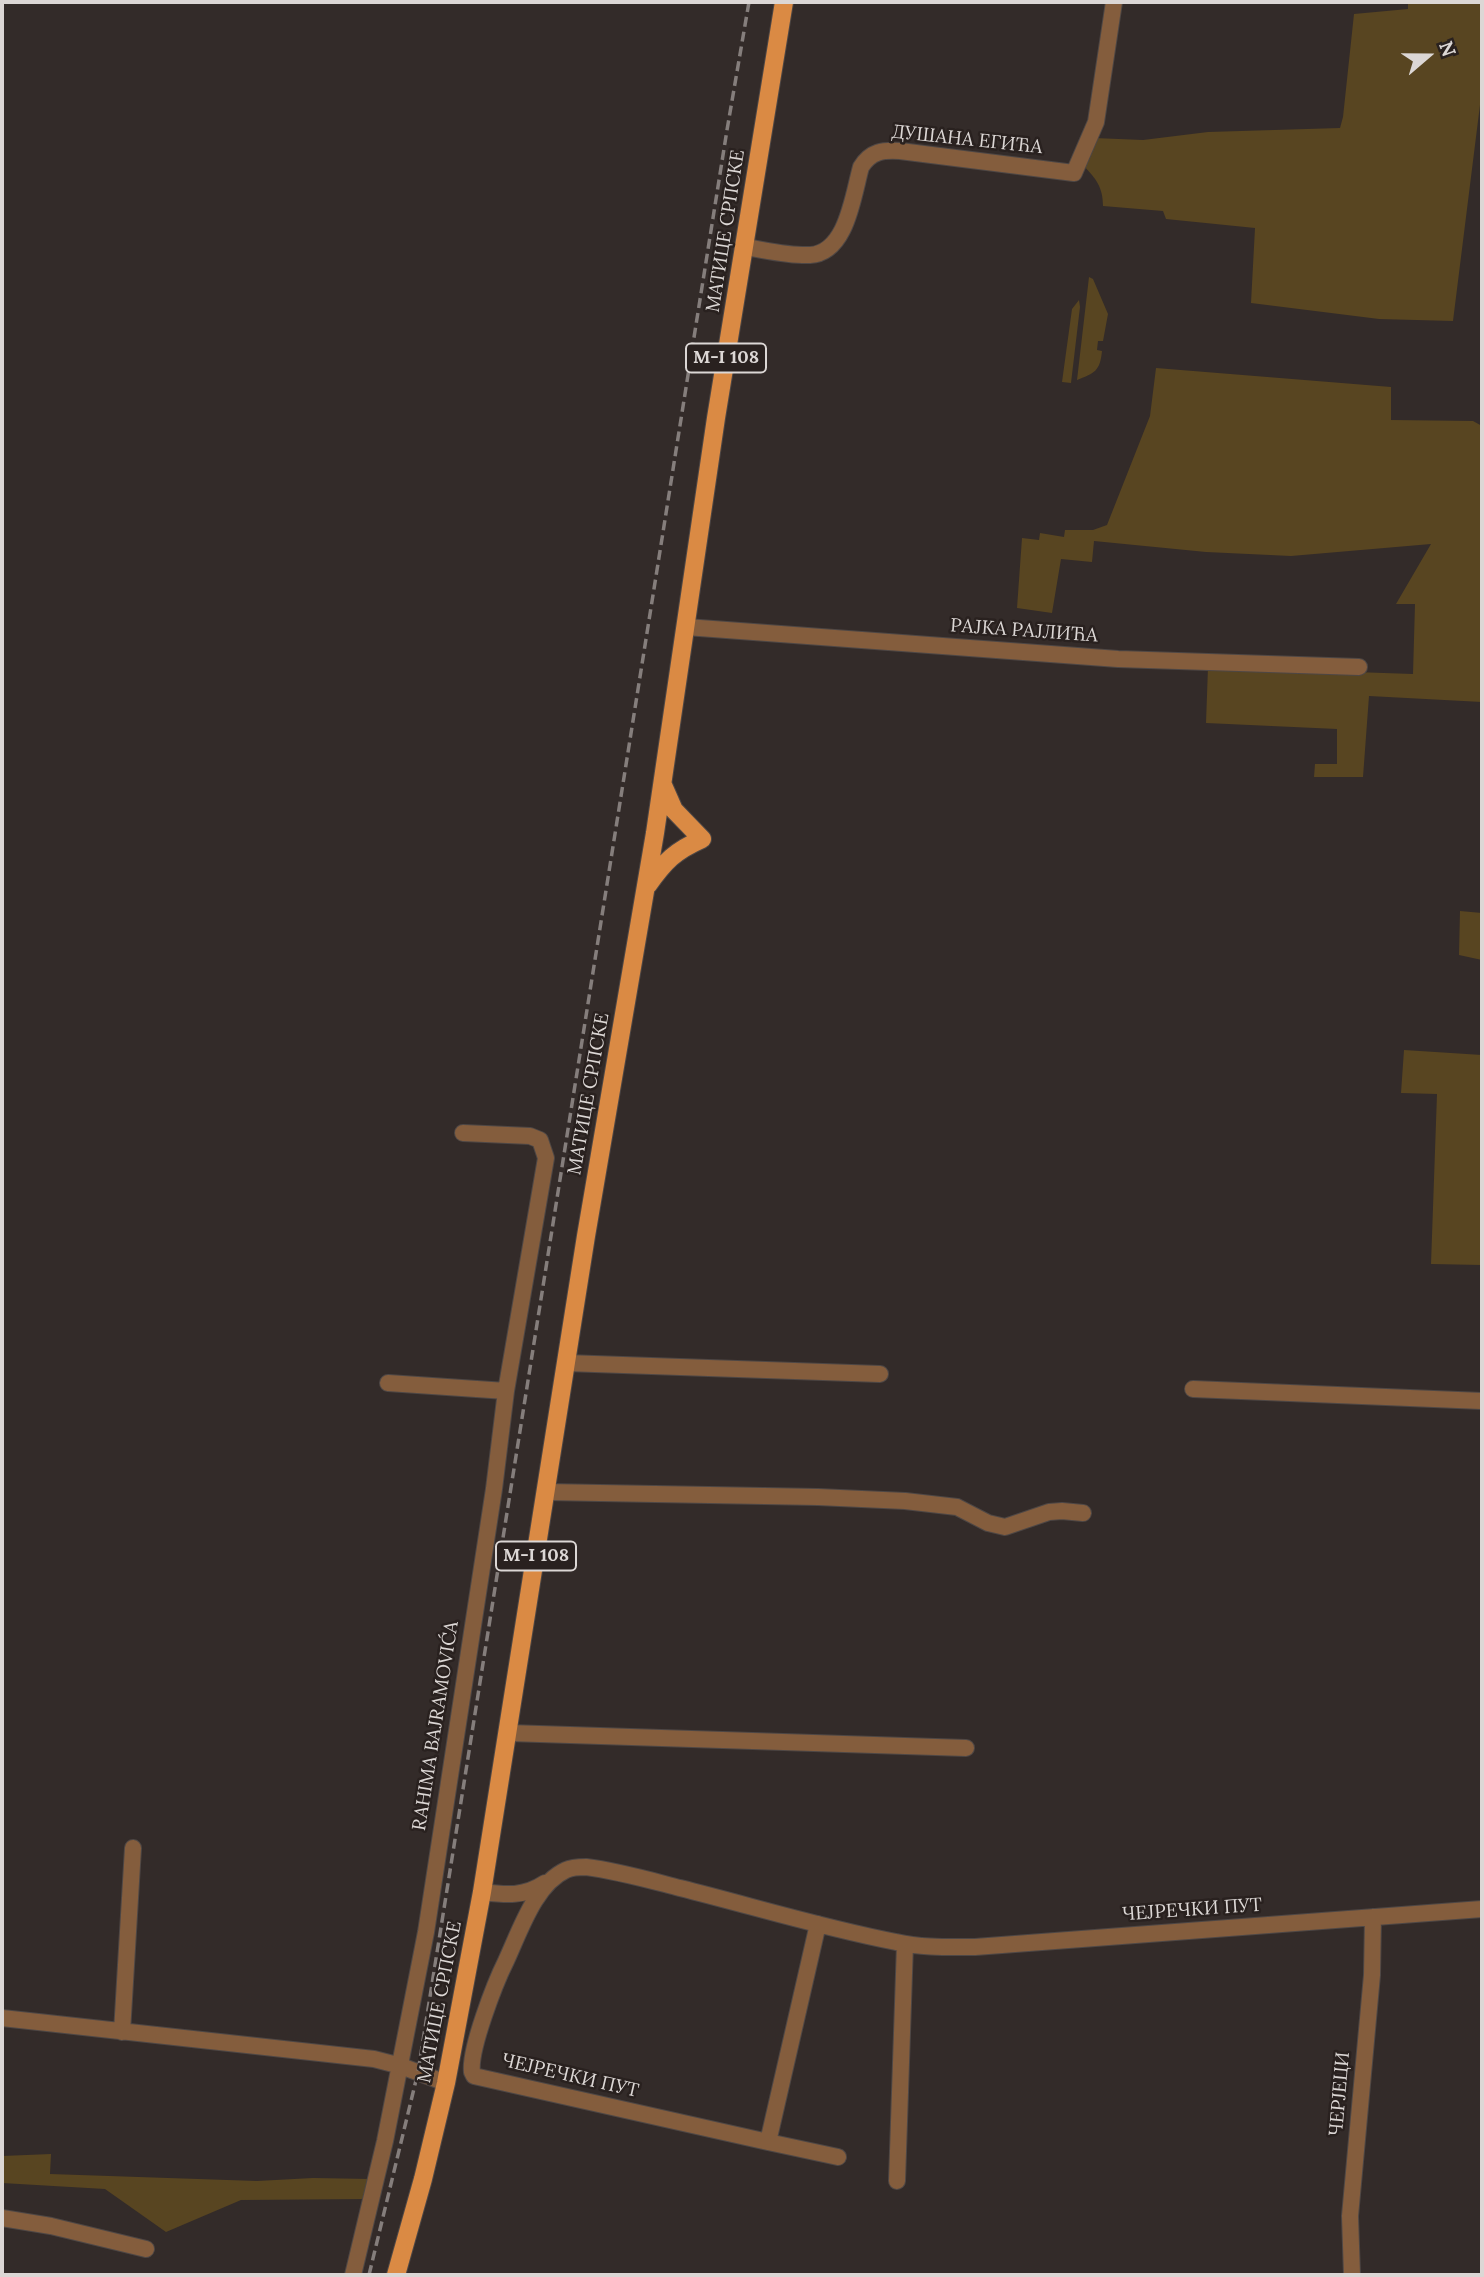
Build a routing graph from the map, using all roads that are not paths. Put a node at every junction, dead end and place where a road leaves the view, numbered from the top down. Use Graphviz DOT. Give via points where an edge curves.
graph roads {
  1 [pos="784,2"];
  2 [pos="1114,2"];
  3 [pos="745,247"];
  4 [pos="686,628"];
  5 [pos="1359,667"];
  6 [pos="662,782"];
  7 [pos="645,889"];
  8 [pos="463,1133"];
  9 [pos="566,1363"];
  10 [pos="880,1374"];
  11 [pos="388,1383"];
  12 [pos="1193,1390"];
  13 [pos="506,1391"];
  14 [pos="1482,1401"];
  15 [pos="546,1492"];
  16 [pos="1083,1513"];
  17 [pos="509,1733"];
  18 [pos="966,1748"];
  19 [pos="133,1849"];
  20 [pos="545,1883"];
  21 [pos="482,1892"];
  22 [pos="1482,1909"];
  23 [pos="1373,1917"];
  24 [pos="818,1924"];
  25 [pos="905,1944"];
  26 [pos="2,2018"];
  27 [pos="122,2032"];
  28 [pos="401,2066"];
  29 [pos="446,2083"];
  30 [pos="768,2142"];
  31 [pos="838,2157"];
  32 [pos="897,2181"];
  33 [pos="2,2218"];
  34 [pos="146,2249"];
  35 [pos="353,2275"];
  36 [pos="396,2275"];
  37 [pos="1352,2275"];
  1 -- 3 [label="main road, МАТИЦЕ СРПСКЕ / M-I 108"];
  2 -- 3 [label="street, ДУШАНА ЕГИЋА" via="1096,122 1074,173 900,151 876,152 861,167 842,233 830,247 810,255"];
  3 -- 4 [label="main road, МАТИЦЕ СРПСКЕ / M-I 108"];
  4 -- 5 [label="street, РАЈКА РАЈЛИЋА" via="1142,660"];
  4 -- 6 [label="main road, МАТИЦЕ СРПСКЕ / M-I 108"];
  6 -- 7 [label="main road, МАТИЦЕ СРПСКЕ / M-I 108"];
  6 -- 7 [label="main road" via="674,810 702,839 668,859"];
  7 -- 9 [label="main road, МАТИЦЕ СРПСКЕ / M-I 108"];
  8 -- 13 [label="street, RAHIMA BAJRAMOVIĆA" via="530,1136 540,1140 546,1158"];
  9 -- 10 [label="street"];
  9 -- 15 [label="main road, МАТИЦЕ СРПСКЕ / M-I 108"];
  11 -- 13 [label="street"];
  12 -- 14 [label="street"];
  13 -- 28 [label="street, RAHIMA BAJRAMOVIĆA" via="430,1905"];
  15 -- 16 [label="street" via="905,1501 957,1507 1004,1527 1049,1512"];
  15 -- 17 [label="main road, МАТИЦЕ СРПСКЕ / M-I 108"];
  17 -- 18 [label="street"];
  17 -- 21 [label="main road, МАТИЦЕ СРПСКЕ / M-I 108"];
  19 -- 27 [label="street"];
  20 -- 21 [label="street" via="523,1894"];
  20 -- 24 [label="street, ЧЕЈРЕЧКИ ПУТ" via="570,1868 584,1867"];
  20 -- 30 [label="street, ЧЕЈРЕЧКИ ПУТ" via="503,1966 476,2044 471,2067 474,2076"];
  21 -- 29 [label="main road, МАТИЦЕ СРПСКЕ / M-I 108"];
  22 -- 23 [label="street, ЧЕЈРЕЧКИ ПУТ"];
  23 -- 25 [label="street, ЧЕЈРЕЧКИ ПУТ" via="975,1947"];
  23 -- 37 [label="street, ЧЕРЈЕЦИ" via="1350,2216"];
  24 -- 25 [label="street, ЧЕЈРЕЧКИ ПУТ"];
  24 -- 30 [label="street"];
  25 -- 32 [label="street"];
  26 -- 27 [label="street"];
  27 -- 28 [label="street" via="307,2050"];
  28 -- 29 [label="street"];
  28 -- 35 [label="street, RAHIMA BAJRAMOVIĆA"];
  29 -- 36 [label="main road, МАТИЦЕ СРПСКЕ / M-I 108"];
  30 -- 31 [label="street, ЧЕЈРЕЧКИ ПУТ"];
  33 -- 34 [label="street"];
}
